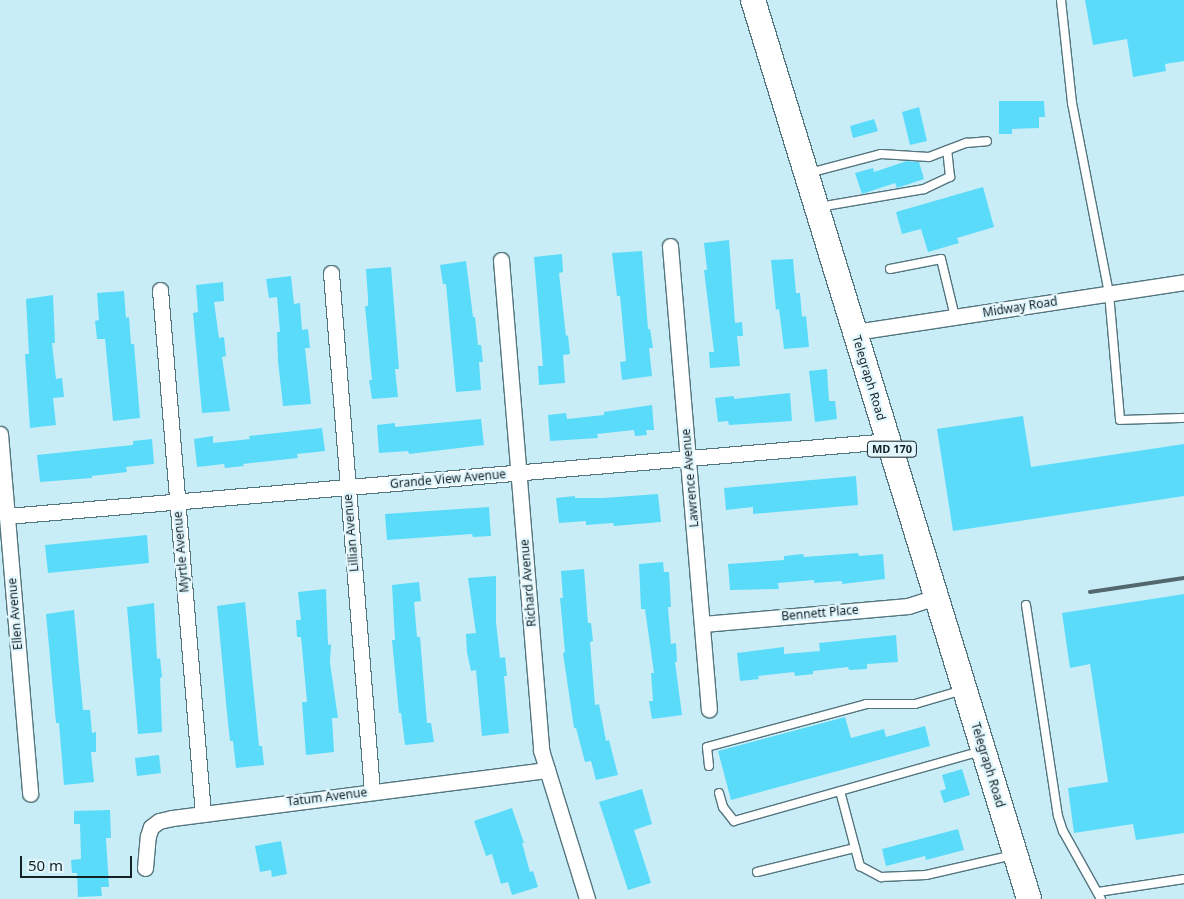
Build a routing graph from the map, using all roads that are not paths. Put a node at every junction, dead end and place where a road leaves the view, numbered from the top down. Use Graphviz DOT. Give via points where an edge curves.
graph roads {
  1 [pos="753,0"];
  2 [pos="1061,0"];
  3 [pos="987,142"];
  4 [pos="947,150"];
  5 [pos="806,174"];
  6 [pos="817,207"];
  7 [pos="670,246"];
  8 [pos="501,260"];
  9 [pos="890,269"];
  10 [pos="331,274"];
  11 [pos="1184,282"];
  12 [pos="160,290"];
  13 [pos="1109,294"];
  14 [pos="954,317"];
  15 [pos="855,332"];
  16 [pos="1184,418"];
  17 [pos="0,434"];
  18 [pos="889,441"];
  19 [pos="688,459"];
  20 [pos="518,473"];
  21 [pos="347,488"];
  22 [pos="177,500"];
  23 [pos="7,516"];
  24 [pos="936,597"];
  25 [pos="1026,605"];
  26 [pos="703,624"];
  27 [pos="965,689"];
  28 [pos="709,709"];
  29 [pos="983,750"];
  30 [pos="709,766"];
  31 [pos="547,770"];
  32 [pos="840,791"];
  33 [pos="372,792"];
  34 [pos="718,793"];
  35 [pos="30,794"];
  36 [pos="203,814"];
  37 [pos="855,848"];
  38 [pos="1015,855"];
  39 [pos="144,868"];
  40 [pos="757,872"];
  41 [pos="1184,879"];
  42 [pos="1099,896"];
  43 [pos="587,899"];
  44 [pos="1029,899"];
  1 -- 5 [label="main road, Telegraph Road / MD 170"];
  2 -- 13 [label="lane" via="1072,103"];
  3 -- 4 [label="lane" via="966,143"];
  4 -- 5 [label="lane" via="929,157 881,154"];
  4 -- 6 [label="lane" via="950,176 924,189"];
  5 -- 6 [label="main road, Telegraph Road / MD 170"];
  6 -- 15 [label="main road, Telegraph Road / MD 170"];
  7 -- 19 [label="street, Lawrence Avenue"];
  8 -- 20 [label="street, Richard Avenue"];
  9 -- 14 [label="lane" via="941,259"];
  10 -- 21 [label="street, Lillian Avenue"];
  11 -- 13 [label="street, Midway Road"];
  12 -- 22 [label="street, Myrtle Avenue"];
  13 -- 14 [label="street, Midway Road"];
  13 -- 16 [label="lane" via="1120,420"];
  14 -- 15 [label="street, Midway Road"];
  15 -- 18 [label="main road, Telegraph Road / MD 170"];
  17 -- 23 [label="street, Ellen Avenue"];
  18 -- 19 [label="street, Grande View Avenue"];
  18 -- 24 [label="main road, Telegraph Road / MD 170"];
  19 -- 20 [label="street, Grande View Avenue"];
  19 -- 26 [label="street, Lawrence Avenue"];
  20 -- 21 [label="street, Grande View Avenue"];
  20 -- 31 [label="street, Richard Avenue" via="542,750"];
  21 -- 22 [label="street, Grande View Avenue"];
  21 -- 33 [label="street, Lillian Avenue"];
  22 -- 23 [label="street, Grande View Avenue"];
  22 -- 36 [label="street, Myrtle Avenue"];
  23 -- 35 [label="street, Ellen Avenue"];
  24 -- 26 [label="street, Bennett Place" via="908,606"];
  24 -- 27 [label="main road, Telegraph Road / MD 170"];
  25 -- 42 [label="lane" via="1058,816"];
  26 -- 28 [label="street, Lawrence Avenue"];
  27 -- 29 [label="main road, Telegraph Road / MD 170"];
  27 -- 30 [label="lane" via="915,704 866,704 707,747"];
  29 -- 32 [label="lane"];
  29 -- 38 [label="main road, Telegraph Road / MD 170"];
  31 -- 33 [label="street, Tatum Avenue"];
  31 -- 43 [label="street, Richard Avenue"];
  32 -- 34 [label="lane" via="734,821 723,807"];
  32 -- 37 [label="lane"];
  33 -- 36 [label="street, Tatum Avenue"];
  36 -- 39 [label="street, Tatum Avenue" via="154,824 148,836"];
  37 -- 38 [label="lane" via="860,866 881,877 926,875"];
  37 -- 40 [label="lane"];
  38 -- 44 [label="main road, Telegraph Road / MD 170"];
  41 -- 42 [label="lane"];
}
